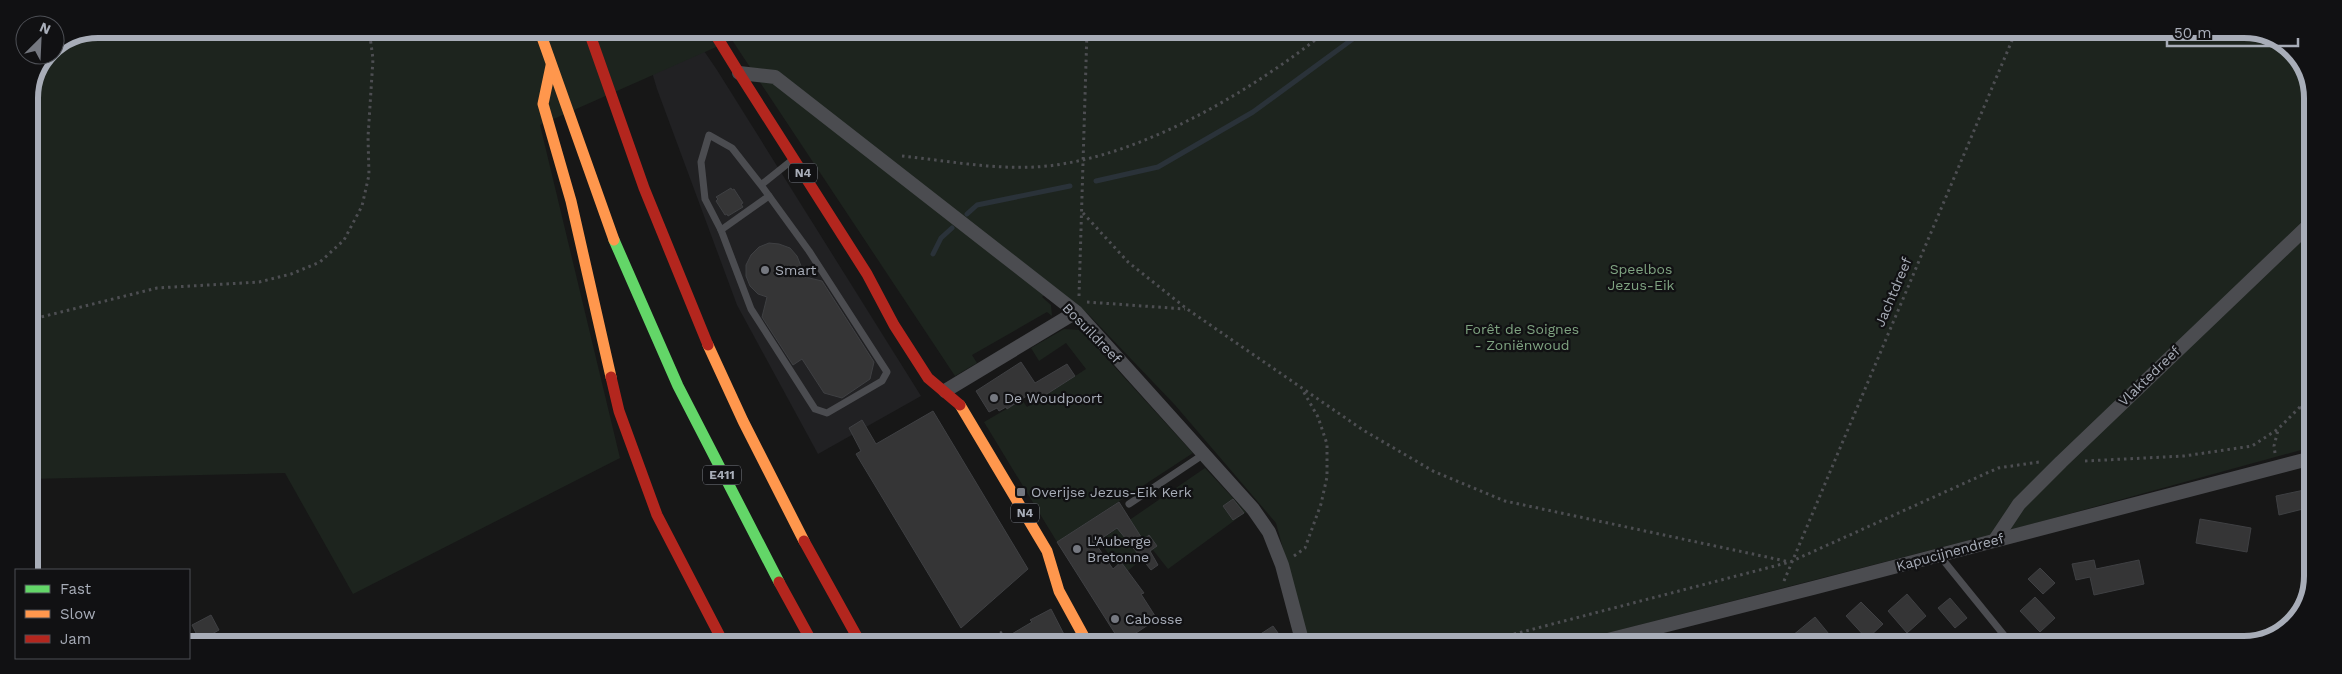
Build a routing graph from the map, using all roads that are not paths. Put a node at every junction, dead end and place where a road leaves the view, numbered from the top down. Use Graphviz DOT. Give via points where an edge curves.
graph roads {
  1 [pos="542,38"];
  2 [pos="591,38"];
  3 [pos="718,38"];
  4 [pos="551,66"];
  5 [pos="740,73"];
  6 [pos="794,159"];
  7 [pos="761,184"];
  8 [pos="769,196"];
  9 [pos="2304,229"];
  10 [pos="721,230"];
  11 [pos="1077,306"];
  12 [pos="945,391"];
  13 [pos="1204,454"];
  14 [pos="2304,460"];
  15 [pos="1129,504"];
  16 [pos="1995,540"];
  17 [pos="1939,554"];
  18 [pos="720,636"];
  19 [pos="809,636"];
  20 [pos="857,636"];
  21 [pos="1084,636"];
  22 [pos="1301,636"];
  23 [pos="1619,636"];
  24 [pos="2005,636"];
  1 -- 4 [label="main road, E411"];
  2 -- 20 [label="main road" via="618,123 693,309 770,478"];
  3 -- 5 [label="main road, N4"];
  4 -- 18 [label="main road" via="543,104 571,201 618,411 657,515"];
  4 -- 19 [label="main road, E411" via="615,241 660,346 733,499"];
  5 -- 6 [label="main road, N4"];
  5 -- 11 [label="street, Bosuildreef" via="775,77"];
  6 -- 7 [label="lane"];
  6 -- 12 [label="main road, N4" via="928,378"];
  7 -- 8 [label="lane"];
  7 -- 10 [label="lane" via="732,148 708,135 702,162 705,199"];
  8 -- 10 [label="lane"];
  8 -- 10 [label="lane" via="809,251 887,372 882,381 826,413 815,409 752,309"];
  9 -- 16 [label="street, Vlaktedreef" via="2019,504"];
  11 -- 12 [label="street"];
  11 -- 13 [label="street, Bosuildreef"];
  12 -- 21 [label="main road, N4" via="959,403 1047,551 1059,591"];
  13 -- 15 [label="lane"];
  13 -- 22 [label="street, Bosuildreef" via="1269,532 1282,565"];
  14 -- 16 [label="street, Kapucijnendreef"];
  16 -- 17 [label="street, Kapucijnendreef"];
  17 -- 23 [label="street, Kapucijnendreef"];
  17 -- 24 [label="lane"];
}
